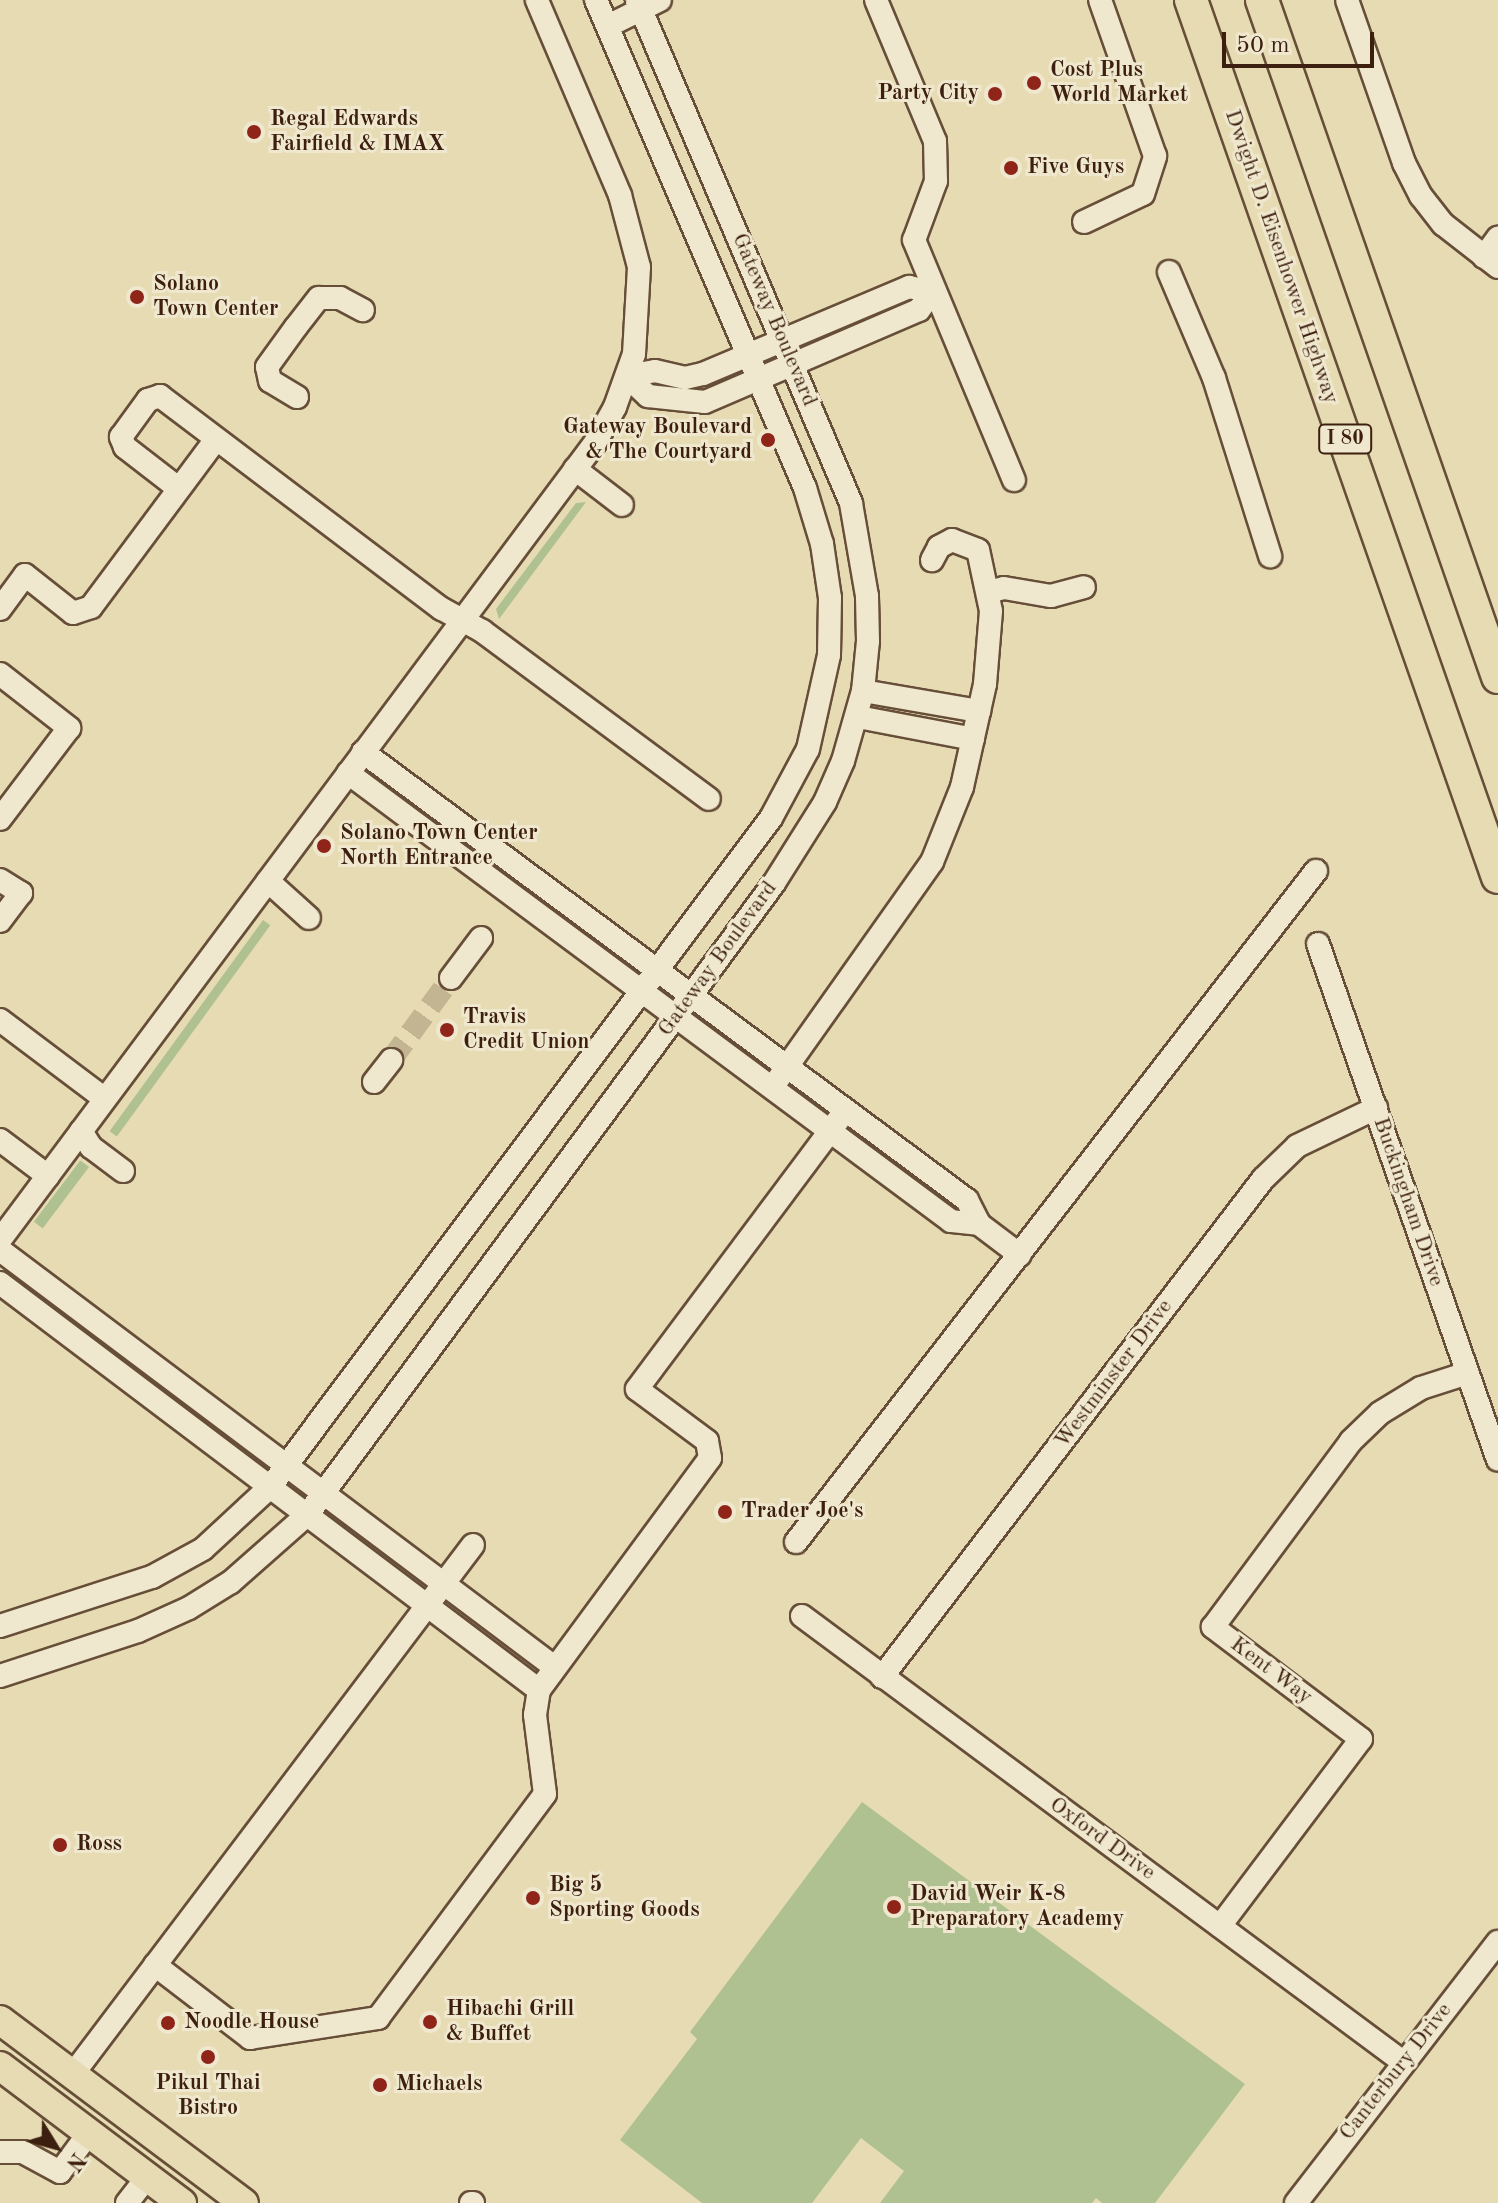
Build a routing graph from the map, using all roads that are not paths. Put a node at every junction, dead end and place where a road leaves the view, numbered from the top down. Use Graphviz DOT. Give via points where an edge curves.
graph roads {
  1 [pos="537,0"];
  2 [pos="876,0"];
  3 [pos="1100,0"];
  4 [pos="1191,0"];
  5 [pos="1262,0"];
  6 [pos="1347,0"];
  7 [pos="598,1"];
  8 [pos="646,3"];
  9 [pos="608,26"];
  10 [pos="1084,222"];
  11 [pos="1498,238"];
  12 [pos="1491,262"];
  13 [pos="1169,272"];
  14 [pos="932,292"];
  15 [pos="363,310"];
  16 [pos="782,340"];
  17 [pos="747,355"];
  18 [pos="793,364"];
  19 [pos="627,376"];
  20 [pos="758,379"];
  21 [pos="297,397"];
  22 [pos="216,439"];
  23 [pos="575,469"];
  24 [pos="1014,480"];
  25 [pos="178,488"];
  26 [pos="622,505"];
  27 [pos="1270,556"];
  28 [pos="932,560"];
  29 [pos="1084,587"];
  30 [pos="988,592"];
  31 [pos="0,609"];
  32 [pos="462,620"];
  33 [pos="0,674"];
  34 [pos="1498,677"];
  35 [pos="863,691"];
  36 [pos="979,711"];
  37 [pos="858,717"];
  38 [pos="973,739"];
  39 [pos="363,752"];
  40 [pos="348,773"];
  41 [pos="709,799"];
  42 [pos="0,819"];
  43 [pos="1316,871"];
  44 [pos="1498,877"];
  45 [pos="0,880"];
  46 [pos="268,881"];
  47 [pos="309,918"];
  48 [pos="0,921"];
  49 [pos="481,938"];
  50 [pos="1318,944"];
  51 [pos="657,972"];
  52 [pos="451,978"];
  53 [pos="641,993"];
  54 [pos="691,996"];
  55 [pos="676,1018"];
  56 [pos="0,1020"];
  57 [pos="391,1060"];
  58 [pos="786,1069"];
  59 [pos="374,1082"];
  60 [pos="771,1089"];
  61 [pos="105,1099"];
  62 [pos="1376,1108"];
  63 [pos="844,1112"];
  64 [pos="81,1131"];
  65 [pos="829,1132"];
  66 [pos="0,1140"];
  67 [pos="123,1171"];
  68 [pos="48,1176"];
  69 [pos="979,1224"];
  70 [pos="0,1240"];
  71 [pos="0,1250"];
  72 [pos="1020,1255"];
  73 [pos="0,1283"];
  74 [pos="1468,1373"];
  75 [pos="1498,1460"];
  76 [pos="287,1466"];
  77 [pos="271,1486"];
  78 [pos="324,1493"];
  79 [pos="308,1514"];
  80 [pos="796,1542"];
  81 [pos="473,1545"];
  82 [pos="444,1583"];
  83 [pos="427,1606"];
  84 [pos="802,1616"];
  85 [pos="0,1626"];
  86 [pos="553,1666"];
  87 [pos="0,1676"];
  88 [pos="882,1677"];
  89 [pos="539,1690"];
  90 [pos="1220,1926"];
  91 [pos="1498,1942"];
  92 [pos="155,1965"];
  93 [pos="0,2020"];
  94 [pos="1403,2062"];
  95 [pos="0,2066"];
  96 [pos="73,2074"];
  97 [pos="144,2128"];
  98 [pos="89,2133"];
  99 [pos="0,2152"];
  100 [pos="147,2177"];
  101 [pos="127,2203"];
  102 [pos="182,2203"];
  103 [pos="244,2203"];
  104 [pos="1296,2203"];
  1 -- 19 [label="street" via="630,224 639,267 639,310"];
  2 -- 14 [label="street" via="935,141 936,181 914,240"];
  3 -- 10 [label="street" via="1155,156 1143,194"];
  4 -- 44 [label="highway, Dwight D. Eisenhower Highway / I 80"];
  5 -- 34 [label="highway"];
  6 -- 12 [label="street" via="1404,163 1421,196 1443,224"];
  7 -- 9 [label="street, Gateway Boulevard"];
  8 -- 9 [label="street"];
  8 -- 16 [label="street, Gateway Boulevard"];
  9 -- 17 [label="street, Gateway Boulevard"];
  11 -- 12 [label="street"];
  13 -- 27 [label="street" via="1214,378"];
  14 -- 16 [label="street" via="909,287"];
  14 -- 18 [label="street" via="919,310"];
  14 -- 24 [label="street"];
  15 -- 21 [label="street" via="340,298 319,298 296,327 267,367 270,381"];
  16 -- 17 [label="street"];
  16 -- 18 [label="street, Gateway Boulevard"];
  17 -- 19 [label="street" via="685,378 655,371"];
  17 -- 20 [label="street, Gateway Boulevard"];
  18 -- 20 [label="street"];
  18 -- 35 [label="street, Gateway Boulevard" via="851,503 860,543 867,596"];
  19 -- 20 [label="street" via="648,396 680,403 705,402"];
  19 -- 23 [label="street" via="615,407"];
  20 -- 51 [label="street, Gateway Boulevard" via="805,488 822,544 830,598 821,706 808,749 778,807"];
  22 -- 25 [label="street"];
  22 -- 25 [label="street" via="160,396 148,400 121,437 125,447"];
  22 -- 32 [label="street"];
  23 -- 26 [label="street"];
  23 -- 32 [label="street"];
  25 -- 31 [label="street" via="82,614 73,613 25,575"];
  28 -- 30 [label="street" via="939,547 965,542 978,550"];
  29 -- 30 [label="street" via="1051,596 1004,588"];
  30 -- 36 [label="street" via="991,611"];
  32 -- 39 [label="street"];
  32 -- 41 [label="street"];
  33 -- 42 [label="street" via="69,728"];
  35 -- 36 [label="street"];
  35 -- 37 [label="street, Gateway Boulevard"];
  36 -- 38 [label="street"];
  37 -- 38 [label="street"];
  37 -- 54 [label="street, Gateway Boulevard" via="825,802 806,835"];
  38 -- 58 [label="street" via="962,787 932,862"];
  39 -- 40 [label="street"];
  39 -- 51 [label="street"];
  40 -- 46 [label="street"];
  40 -- 53 [label="street"];
  43 -- 72 [label="street"];
  45 -- 48 [label="street" via="21,893"];
  46 -- 47 [label="street"];
  46 -- 61 [label="street"];
  49 -- 52 [label="street"];
  50 -- 62 [label="street, Buckingham Drive"];
  51 -- 53 [label="street, Gateway Boulevard"];
  51 -- 54 [label="street"];
  53 -- 55 [label="street"];
  53 -- 76 [label="street, Gateway Boulevard"];
  54 -- 55 [label="street, Gateway Boulevard"];
  54 -- 58 [label="street"];
  55 -- 60 [label="street"];
  55 -- 78 [label="street, Gateway Boulevard"];
  56 -- 61 [label="street"];
  57 -- 59 [label="street"];
  58 -- 60 [label="street"];
  58 -- 63 [label="street"];
  60 -- 65 [label="street"];
  61 -- 64 [label="street"];
  62 -- 74 [label="street, Buckingham Drive"];
  62 -- 88 [label="street, Westminster Drive" via="1297,1146 1263,1179"];
  63 -- 65 [label="street"];
  63 -- 69 [label="street" via="967,1200"];
  64 -- 67 [label="street" via="91,1147"];
  64 -- 68 [label="street"];
  65 -- 69 [label="street" via="951,1221"];
  65 -- 86 [label="street" via="637,1389 707,1441 710,1458"];
  66 -- 68 [label="street"];
  68 -- 70 [label="street"];
  69 -- 72 [label="street"];
  71 -- 76 [label="street"];
  72 -- 80 [label="street"];
  73 -- 77 [label="street"];
  74 -- 75 [label="street, Buckingham Drive"];
  74 -- 90 [label="street, Kent Way" via="1421,1388 1380,1413 1351,1441 1213,1627 1361,1739"];
  76 -- 77 [label="street, Gateway Boulevard"];
  76 -- 78 [label="street"];
  77 -- 79 [label="street"];
  77 -- 85 [label="street, Gateway Boulevard" via="203,1549 152,1577"];
  78 -- 79 [label="street, Gateway Boulevard"];
  78 -- 82 [label="street"];
  79 -- 83 [label="street"];
  79 -- 87 [label="street, Gateway Boulevard" via="242,1573 189,1608 138,1631"];
  81 -- 82 [label="street"];
  82 -- 83 [label="street"];
  82 -- 86 [label="street"];
  83 -- 89 [label="street"];
  83 -- 92 [label="street"];
  84 -- 88 [label="street, Oxford Drive"];
  86 -- 89 [label="street"];
  88 -- 90 [label="street, Oxford Drive"];
  89 -- 92 [label="street" via="535,1715 545,1794 378,2018 250,2038"];
  90 -- 94 [label="street, Oxford Drive"];
  91 -- 94 [label="street, Canterbury Drive"];
  92 -- 96 [label="street"];
  93 -- 96 [label="main road"];
  94 -- 104 [label="street, Canterbury Drive"];
  95 -- 97 [label="main road" via="33,2068 111,2125"];
  95 -- 98 [label="main road"];
  96 -- 97 [label="main road"];
  97 -- 103 [label="main road"];
  98 -- 99 [label="street" via="60,2172 23,2152"];
  98 -- 100 [label="main road"];
  100 -- 101 [label="street"];
  100 -- 102 [label="main road"];
}
